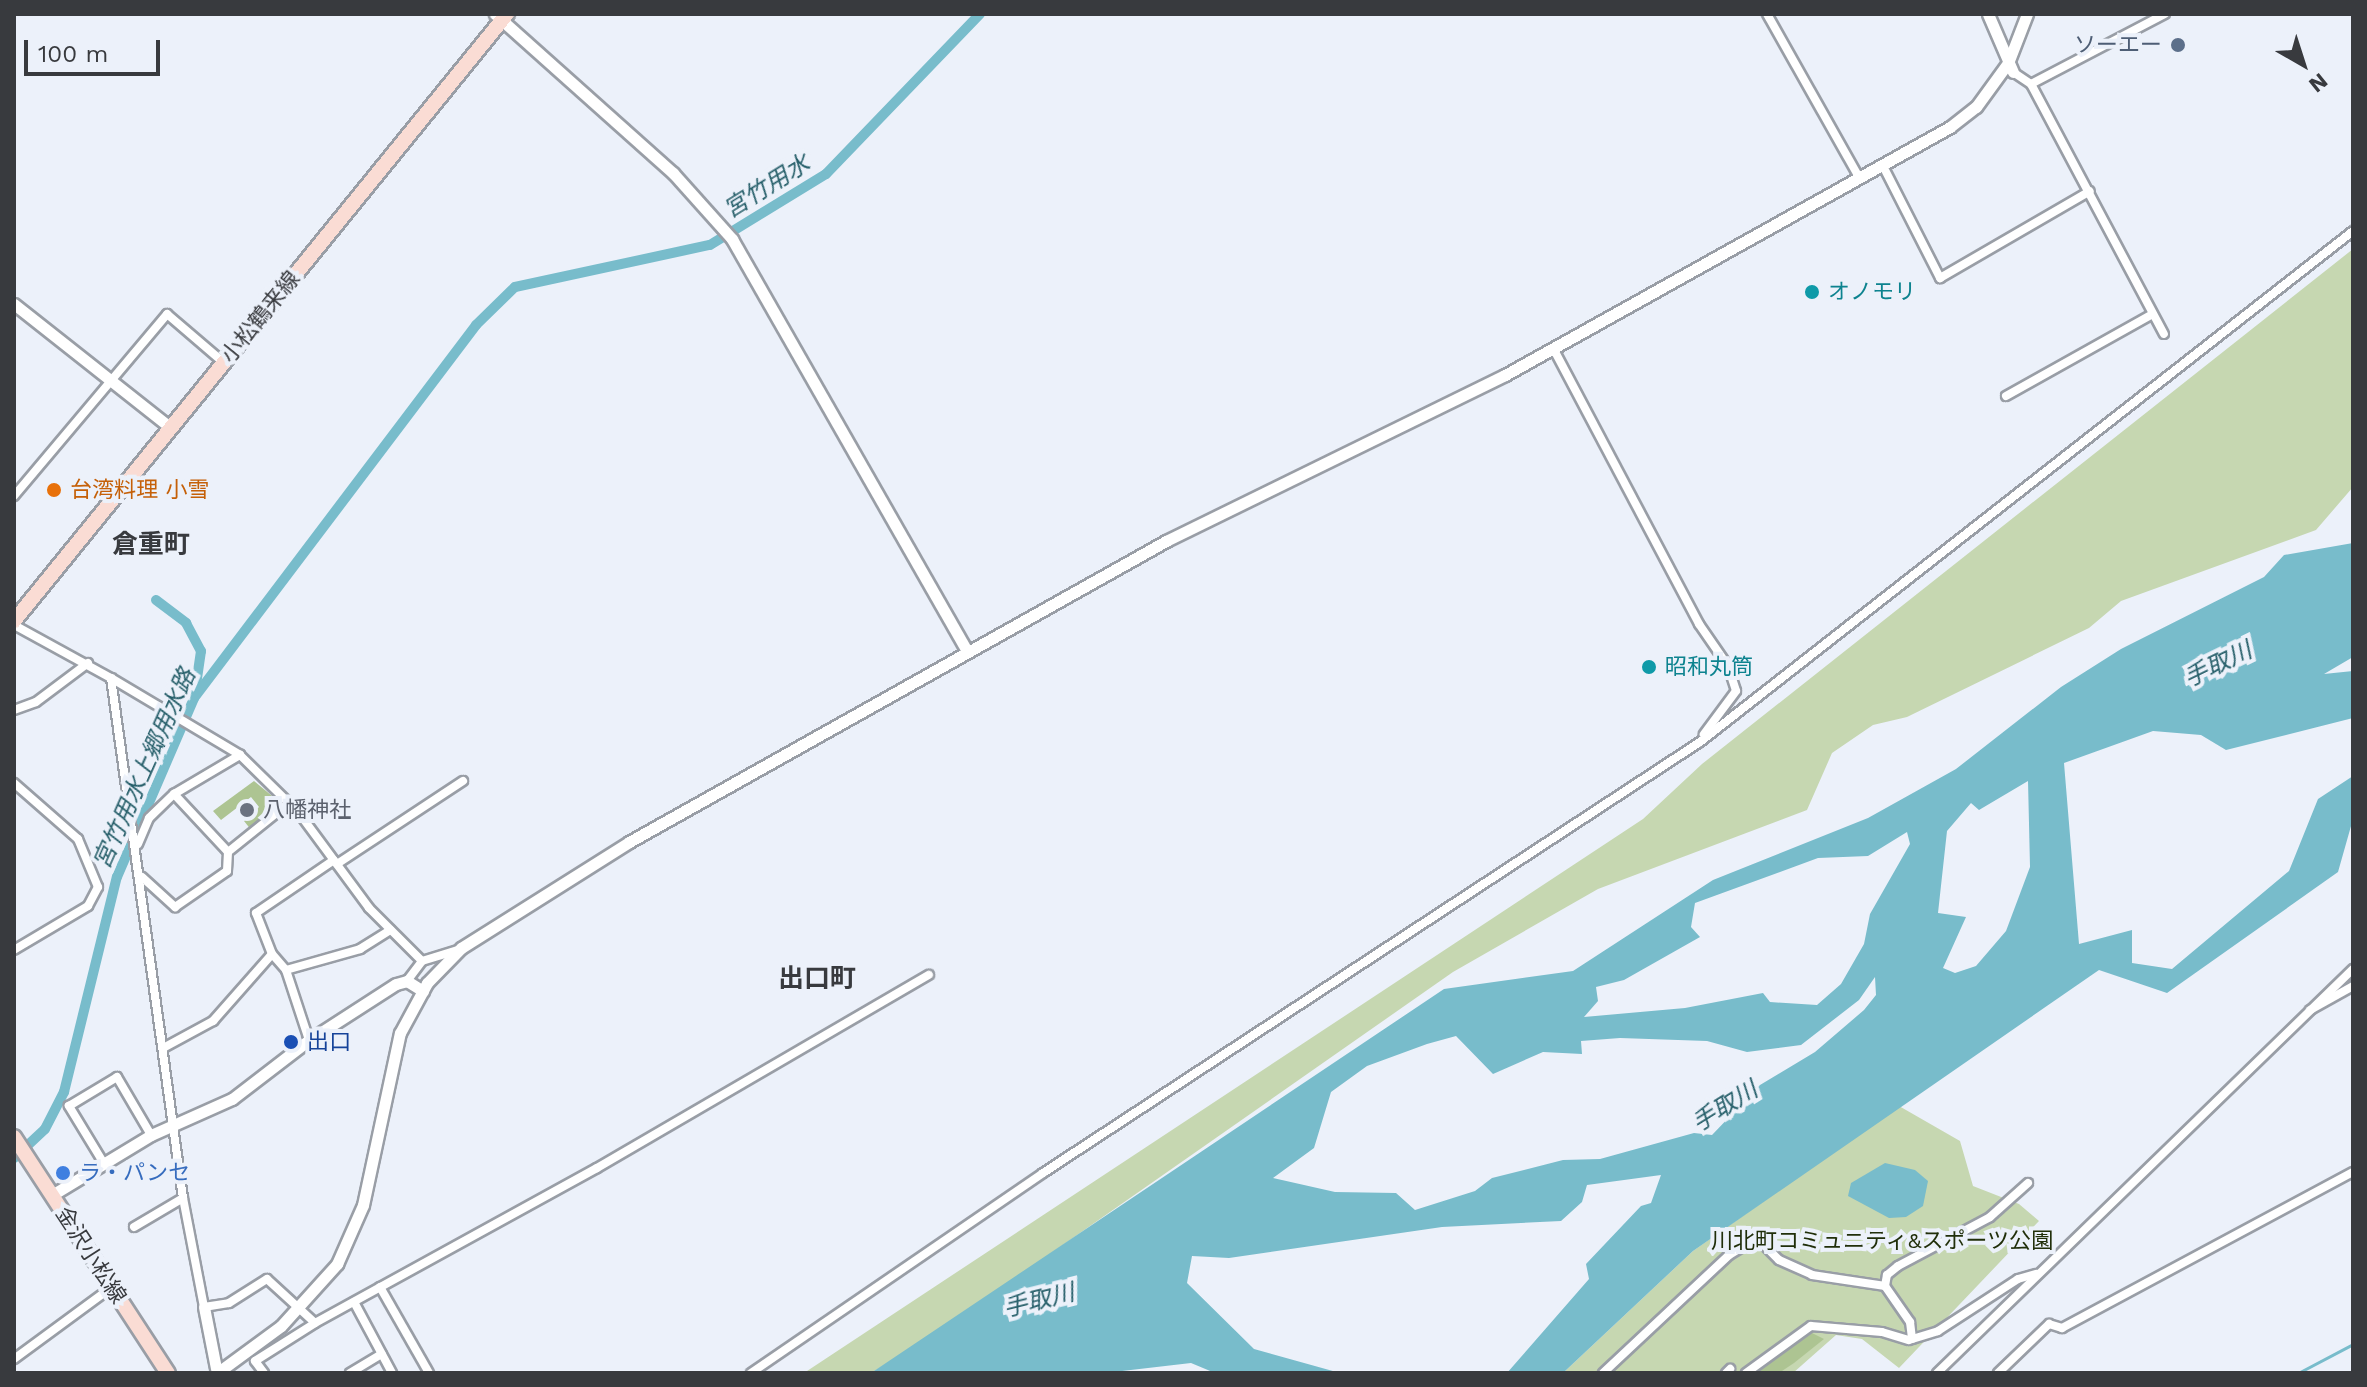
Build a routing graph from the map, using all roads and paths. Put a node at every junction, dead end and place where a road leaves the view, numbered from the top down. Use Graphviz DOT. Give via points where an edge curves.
graph roads {
  1 [pos="1767,14"];
  2 [pos="1988,14"];
  3 [pos="2027,14"];
  4 [pos="2165,14"];
  5 [pos="501,16"];
  6 [pos="2010,68"];
  7 [pos="2031,84"];
  8 [pos="1883,166"];
  9 [pos="1860,179"];
  10 [pos="2090,191"];
  11 [pos="2353,231"];
  12 [pos="14,304"];
  13 [pos="2153,314"];
  14 [pos="2164,334"];
  15 [pos="1553,348"];
  16 [pos="223,362"];
  17 [pos="112,380"];
  18 [pos="2006,396"];
  19 [pos="171,428"];
  20 [pos="14,496"];
  21 [pos="14,623"];
  22 [pos="967,651"];
  23 [pos="88,663"];
  24 [pos="111,678"];
  25 [pos="14,710"];
  26 [pos="1700,742"];
  27 [pos="240,755"];
  28 [pos="463,781"];
  29 [pos="14,783"];
  30 [pos="174,794"];
  31 [pos="289,803"];
  32 [pos="137,840"];
  33 [pos="228,852"];
  34 [pos="335,862"];
  35 [pos="142,877"];
  36 [pos="391,930"];
  37 [pos="461,948"];
  38 [pos="14,950"];
  39 [pos="272,954"];
  40 [pos="422,961"];
  41 [pos="2353,969"];
  42 [pos="286,970"];
  43 [pos="929,975"];
  44 [pos="407,981"];
  45 [pos="2353,986"];
  46 [pos="423,991"];
  47 [pos="2309,1010"];
  48 [pos="309,1040"];
  49 [pos="165,1047"];
  50 [pos="176,1125"];
  51 [pos="151,1135"];
  52 [pos="16,1140"];
  53 [pos="103,1162"];
  54 [pos="2351,1173"];
  55 [pos="2028,1183"];
  56 [pos="2353,1184"];
  57 [pos="52,1195"];
  58 [pos="183,1198"];
  59 [pos="134,1227"];
  60 [pos="2037,1273"];
  61 [pos="1885,1286"];
  62 [pos="112,1287"];
  63 [pos="380,1287"];
  64 [pos="354,1302"];
  65 [pos="204,1307"];
  66 [pos="298,1307"];
  67 [pos="315,1323"];
  68 [pos="1912,1339"];
  69 [pos="382,1354"];
  70 [pos="14,1359"];
  71 [pos="224,1371"];
  72 [pos="168,1373"];
  73 [pos="264,1373"];
  74 [pos="350,1373"];
  75 [pos="392,1373"];
  76 [pos="429,1373"];
  77 [pos="751,1373"];
  78 [pos="1603,1373"];
  79 [pos="1746,1373"];
  80 [pos="1937,1373"];
  81 [pos="1998,1373"];
  1 -- 9 [label="street"];
  2 -- 6 [label="street"];
  3 -- 6 [label="street"];
  4 -- 7 [label="street"];
  5 -- 16 [label="main road, 小松鶴来線"];
  5 -- 22 [label="street" via="591,96 732,239"];
  6 -- 7 [label="street"];
  6 -- 8 [label="street" via="1967,114"];
  7 -- 10 [label="street"];
  8 -- 9 [label="street"];
  8 -- 10 [label="street" via="1940,278"];
  9 -- 15 [label="street"];
  10 -- 13 [label="street"];
  11 -- 26 [label="street"];
  12 -- 17 [label="street"];
  13 -- 14 [label="street"];
  13 -- 18 [label="street"];
  15 -- 22 [label="street" via="1166,541"];
  15 -- 26 [label="street" via="1699,624 1728,666 1736,691"];
  16 -- 17 [label="street" via="167,314"];
  16 -- 19 [label="main road, 小松鶴来線"];
  17 -- 19 [label="street"];
  17 -- 20 [label="street"];
  19 -- 21 [label="main road, 小松鶴来線"];
  21 -- 23 [label="street"];
  22 -- 37 [label="street" via="629,842"];
  23 -- 24 [label="street"];
  23 -- 25 [label="street" via="36,702"];
  24 -- 27 [label="street"];
  24 -- 32 [label="street"];
  26 -- 77 [label="street" via="1031,1182"];
  27 -- 30 [label="street"];
  27 -- 31 [label="street"];
  28 -- 34 [label="street"];
  29 -- 38 [label="street" via="78,839 98,887 88,906"];
  30 -- 32 [label="street" via="149,818"];
  30 -- 33 [label="street"];
  31 -- 33 [label="street"];
  31 -- 34 [label="street"];
  32 -- 35 [label="street"];
  33 -- 35 [label="street" via="227,871 175,907"];
  34 -- 36 [label="street"];
  34 -- 39 [label="street" via="256,913"];
  35 -- 49 [label="street"];
  36 -- 40 [label="street"];
  36 -- 42 [label="street" via="360,949"];
  37 -- 40 [label="street"];
  37 -- 46 [label="street"];
  39 -- 42 [label="street"];
  39 -- 49 [label="street" via="213,1021"];
  40 -- 44 [label="street"];
  41 -- 47 [label="street"];
  42 -- 48 [label="street"];
  43 -- 63 [label="street"];
  44 -- 46 [label="street"];
  44 -- 48 [label="street"];
  45 -- 47 [label="street"];
  46 -- 66 [label="street" via="400,1033 363,1205 337,1264"];
  47 -- 60 [label="street"];
  48 -- 50 [label="street" via="232,1099"];
  49 -- 50 [label="street"];
  50 -- 51 [label="street"];
  50 -- 58 [label="street"];
  51 -- 53 [label="street"];
  51 -- 53 [label="street" via="117,1077 69,1106"];
  52 -- 57 [label="main road, 金沢小松線"];
  53 -- 57 [label="street"];
  54 -- 56 [label="street"];
  54 -- 81 [label="street" via="2062,1328 2049,1324"];
  55 -- 61 [label="street" via="1990,1217 1898,1266 1887,1275"];
  57 -- 62 [label="main road, 金沢小松線"];
  58 -- 59 [label="street"];
  58 -- 65 [label="street"];
  60 -- 68 [label="street" via="2018,1279 1938,1331"];
  60 -- 80 [label="street"];
  61 -- 68 [label="street" via="1910,1322"];
  61 -- 78 [label="street" via="1812,1275 1779,1260 1764,1245 1749,1243 1729,1255"];
  62 -- 70 [label="street"];
  62 -- 72 [label="main road, 金沢小松線"];
  63 -- 64 [label="street"];
  63 -- 76 [label="street"];
  64 -- 67 [label="street"];
  64 -- 69 [label="street"];
  65 -- 66 [label="street" via="229,1303 267,1279"];
  65 -- 71 [label="street" via="211,1358 217,1373"];
  66 -- 67 [label="street"];
  66 -- 71 [label="street"];
  67 -- 73 [label="street" via="255,1361"];
  68 -- 79 [label="street" via="1811,1326"];
  69 -- 74 [label="street"];
  69 -- 75 [label="street"];
}
